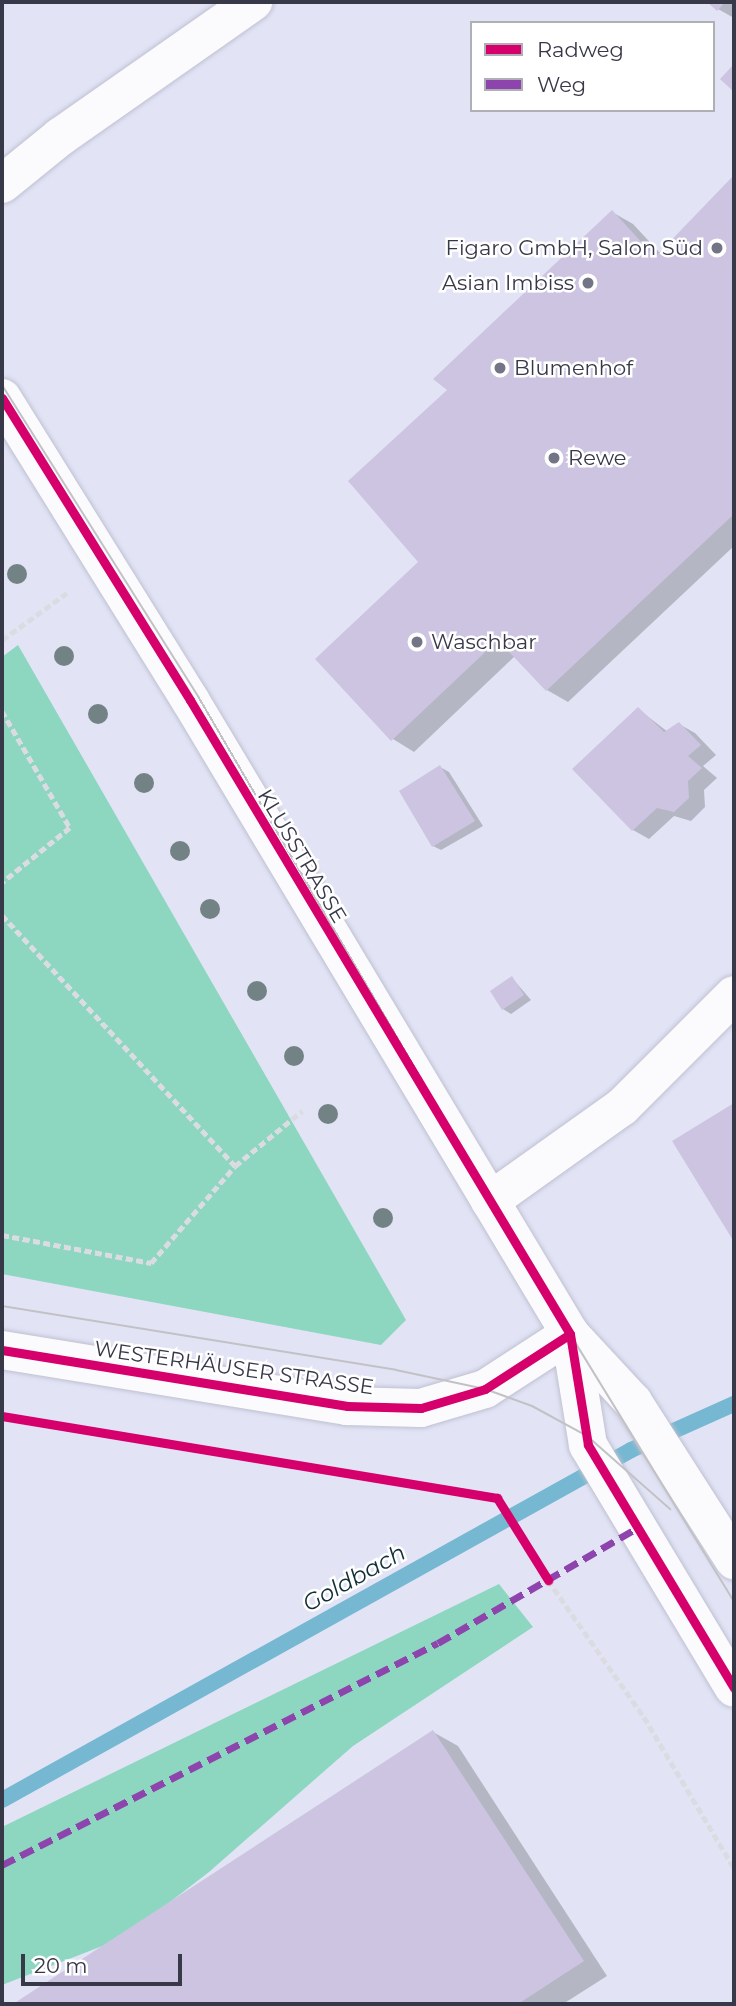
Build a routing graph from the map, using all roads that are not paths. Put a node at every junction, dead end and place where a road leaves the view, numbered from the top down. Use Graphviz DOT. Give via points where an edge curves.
graph roads {
  1 [pos="253,2"];
  2 [pos="2,184"];
  3 [pos="2,398"];
  4 [pos="734,995"];
  5 [pos="490,1201"];
  6 [pos="570,1334"];
  7 [pos="2,1350"];
  8 [pos="734,1560"];
  9 [pos="734,1688"];
  1 -- 2 [label="street"];
  3 -- 5 [label="street, KLUSSTRASSE"];
  4 -- 5 [label="street" via="622,1107"];
  5 -- 6 [label="street, KLUSSTRASSE"];
  6 -- 7 [label="street, WESTERHÄUSER STRASSE" via="485,1389 421,1408 347,1406"];
  6 -- 8 [label="street" via="641,1414"];
  6 -- 9 [label="street" via="588,1445"];
}
